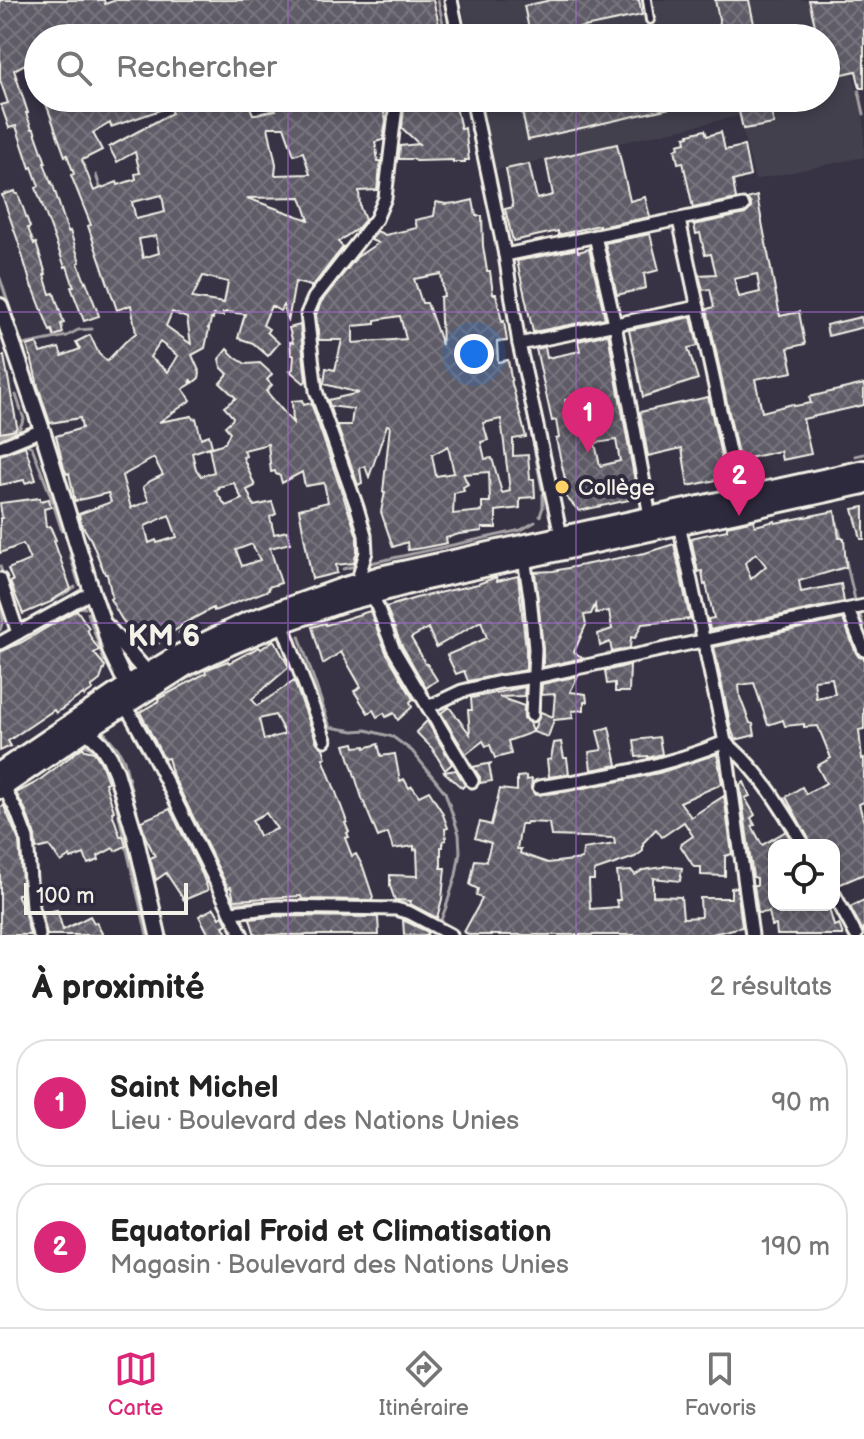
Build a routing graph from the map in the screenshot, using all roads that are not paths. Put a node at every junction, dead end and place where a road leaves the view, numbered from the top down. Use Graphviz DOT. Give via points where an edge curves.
graph roads {
  1 [pos="451,0"];
  2 [pos="647,0"];
  3 [pos="650,20"];
  4 [pos="454,24"];
  5 [pos="395,112"];
  6 [pos="475,112"];
  7 [pos="743,206"];
  8 [pos="679,220"];
  9 [pos="595,236"];
  10 [pos="505,255"];
  11 [pos="0,306"];
  12 [pos="698,307"];
  13 [pos="615,324"];
  14 [pos="519,344"];
  15 [pos="42,430"];
  16 [pos="0,447"];
  17 [pos="864,470"];
  18 [pos="864,484"];
  19 [pos="739,498"];
  20 [pos="650,516"];
  21 [pos="679,524"];
  22 [pos="562,543"];
  23 [pos="524,559"];
  24 [pos="0,579"];
  25 [pos="365,588"];
  26 [pos="92,592"];
  27 [pos="864,606"];
  28 [pos="848,610"];
  29 [pos="103,623"];
  30 [pos="282,623"];
  31 [pos="18,633"];
  32 [pos="702,640"];
  33 [pos="0,643"];
  34 [pos="864,650"];
  35 [pos="535,677"];
  36 [pos="152,679"];
  37 [pos="127,695"];
  38 [pos="428,707"];
  39 [pos="532,715"];
  40 [pos="82,726"];
  41 [pos="325,740"];
  42 [pos="725,742"];
  43 [pos="472,781"];
  44 [pos="1,782"];
  45 [pos="539,787"];
  46 [pos="800,839"];
  47 [pos="840,905"];
  48 [pos="232,912"];
  49 [pos="39,935"];
  50 [pos="158,935"];
  51 [pos="242,935"];
  52 [pos="451,935"];
  53 [pos="752,935"];
  54 [pos="856,935"];
  1 -- 4 [label="street"];
  2 -- 3 [label="lane"];
  5 -- 25 [label="street" via="385,198 376,219 307,314 316,391 365,535"];
  6 -- 10 [label="street"];
  7 -- 8 [label="street"];
  8 -- 9 [label="street"];
  8 -- 12 [label="street"];
  9 -- 10 [label="street"];
  9 -- 13 [label="street"];
  10 -- 14 [label="street"];
  11 -- 15 [label="street"];
  12 -- 13 [label="street"];
  12 -- 19 [label="street"];
  13 -- 14 [label="street"];
  13 -- 20 [label="street"];
  14 -- 22 [label="street"];
  15 -- 16 [label="street"];
  15 -- 26 [label="street"];
  17 -- 19 [label="main road"];
  18 -- 21 [label="main road"];
  19 -- 20 [label="main road"];
  20 -- 22 [label="main road"];
  21 -- 22 [label="main road"];
  21 -- 32 [label="street"];
  22 -- 23 [label="main road"];
  22 -- 25 [label="main road" via="380,576"];
  23 -- 25 [label="main road"];
  23 -- 35 [label="street"];
  24 -- 31 [label="street"];
  25 -- 30 [label="main road"];
  25 -- 36 [label="main road" via="247,622 178,655"];
  25 -- 38 [label="street"];
  26 -- 29 [label="street"];
  26 -- 31 [label="street"];
  27 -- 28 [label="street"];
  28 -- 32 [label="street"];
  28 -- 34 [label="street"];
  29 -- 36 [label="street"];
  29 -- 37 [label="street"];
  30 -- 36 [label="main road"];
  30 -- 41 [label="street"];
  31 -- 33 [label="street"];
  32 -- 35 [label="street"];
  32 -- 42 [label="street"];
  35 -- 38 [label="street" via="462,691"];
  35 -- 39 [label="street"];
  36 -- 37 [label="main road"];
  37 -- 40 [label="main road"];
  37 -- 48 [label="street"];
  38 -- 43 [label="street"];
  40 -- 44 [label="main road"];
  40 -- 50 [label="street" via="101,744 116,772"];
  42 -- 45 [label="street" via="636,771"];
  42 -- 46 [label="street" via="780,806"];
  42 -- 53 [label="street"];
  44 -- 49 [label="street" via="27,839"];
  47 -- 54 [label="street"];
  48 -- 51 [label="street"];
  48 -- 52 [label="street" via="278,907 396,909"];
}
